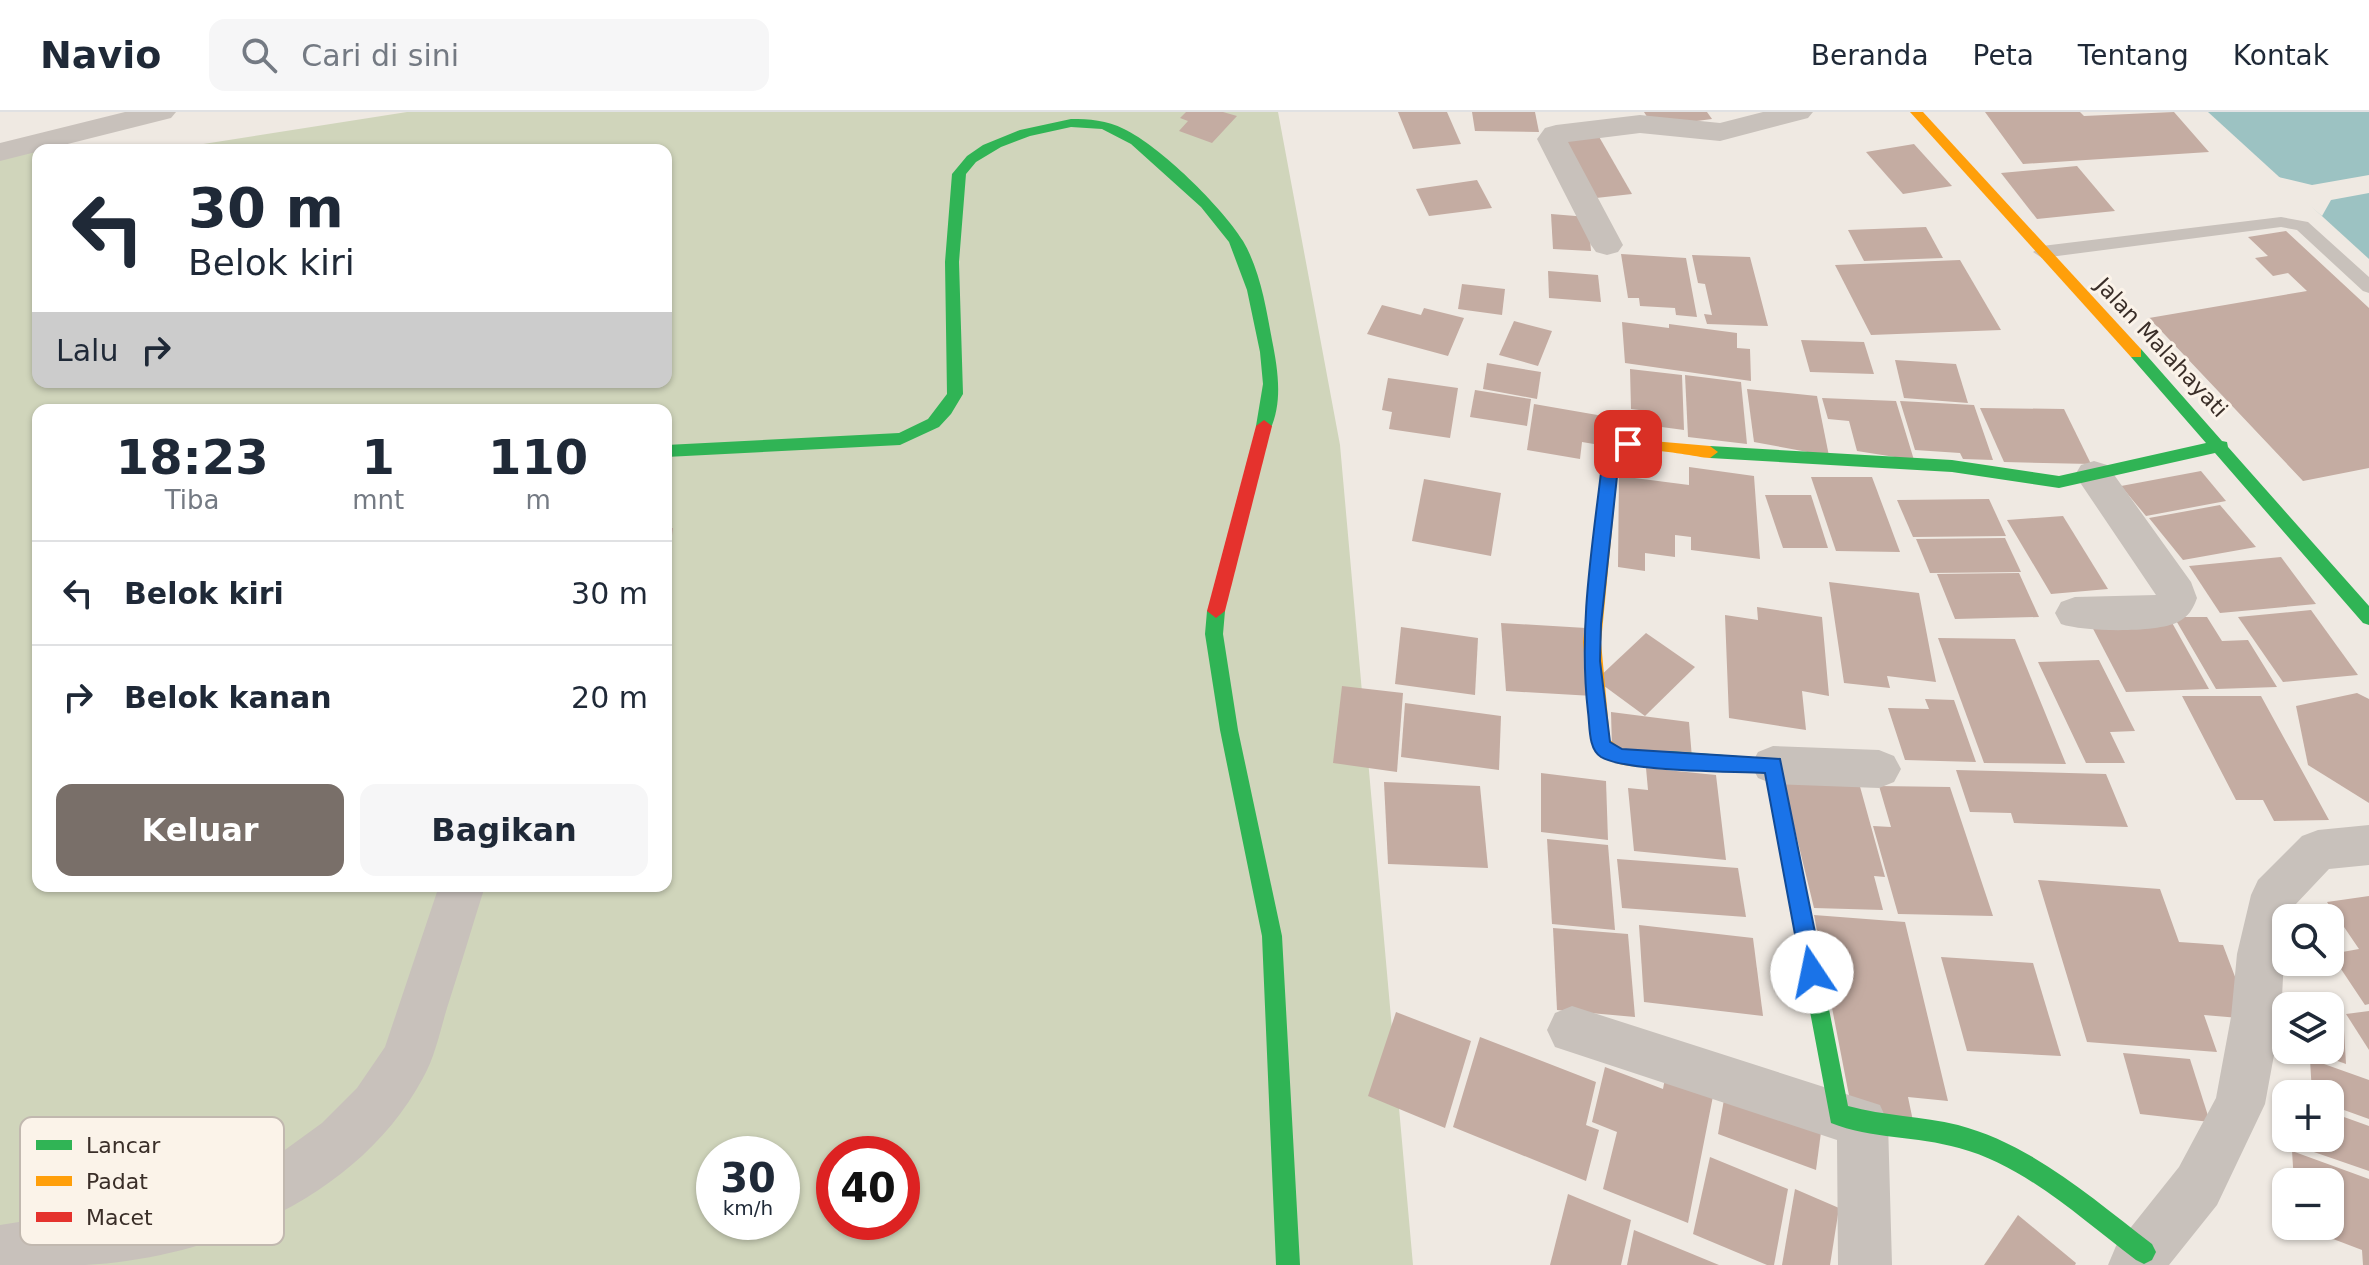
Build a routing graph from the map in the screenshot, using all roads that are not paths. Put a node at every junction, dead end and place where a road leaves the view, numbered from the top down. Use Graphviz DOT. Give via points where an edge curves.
graph roads {
  1 [pos="161,112"];
  2 [pos="1798,112"];
  3 [pos="1916,112"];
  4 [pos="1092,116"];
  5 [pos="32,144"];
  6 [pos="32,144"];
  7 [pos="0,152"];
  8 [pos="1607,245"];
  9 [pos="2042,252"];
  10 [pos="2369,287"];
  11 [pos="2221,446"];
  12 [pos="672,451"];
  13 [pos="2094,475"];
  14 [pos="2075,613"];
  15 [pos="2369,618"];
  16 [pos="1773,765"];
  17 [pos="1879,769"];
  18 [pos="2369,845"];
  19 [pos="460,892"];
  20 [pos="1572,1030"];
  21 [pos="1851,1119"];
  22 [pos="284,1182"];
  23 [pos="44,1245"];
  24 [pos="0,1252"];
  25 [pos="2140,1259"];
  26 [pos="1288,1265"];
  27 [pos="1865,1265"];
  1 -- 5 [label="street"];
  2 -- 8 [label="street" via="1720,132 1640,124 1556,134 1552,139"];
  3 -- 9 [label="street, Jalan Malahayati"];
  4 -- 12 [label="street" via="1060,120 986,148 959,174 952,262 957,379 948,411 937,424 900,439"];
  4 -- 26 [label="street" via="1137,140 1226,225 1246,263 1268,362 1268,413 1217,601 1214,634 1272,936"];
  6 -- 7 [label="street"];
  9 -- 10 [label="lane" via="2281,222 2302,226"];
  9 -- 11 [label="street, Jalan Malahayati"];
  11 -- 13 [label="street"];
  11 -- 15 [label="street, Jalan Malahayati"];
  13 -- 14 [label="street" via="2177,598 2163,611"];
  13 -- 16 [label="street" via="2047,481 1952,466 1628,444 1615,449 1591,661 1601,743 1622,757"];
  16 -- 17 [label="street"];
  16 -- 21 [label="street"];
  18 -- 25 [label="street" via="2318,850 2274,895 2240,1104 2198,1186"];
  19 -- 22 [label="street" via="406,1060 375,1106 340,1141"];
  20 -- 21 [label="street"];
  21 -- 25 [label="street" via="1963,1137 2013,1156"];
  21 -- 27 [label="street"];
  23 -- 24 [label="street"];
}
